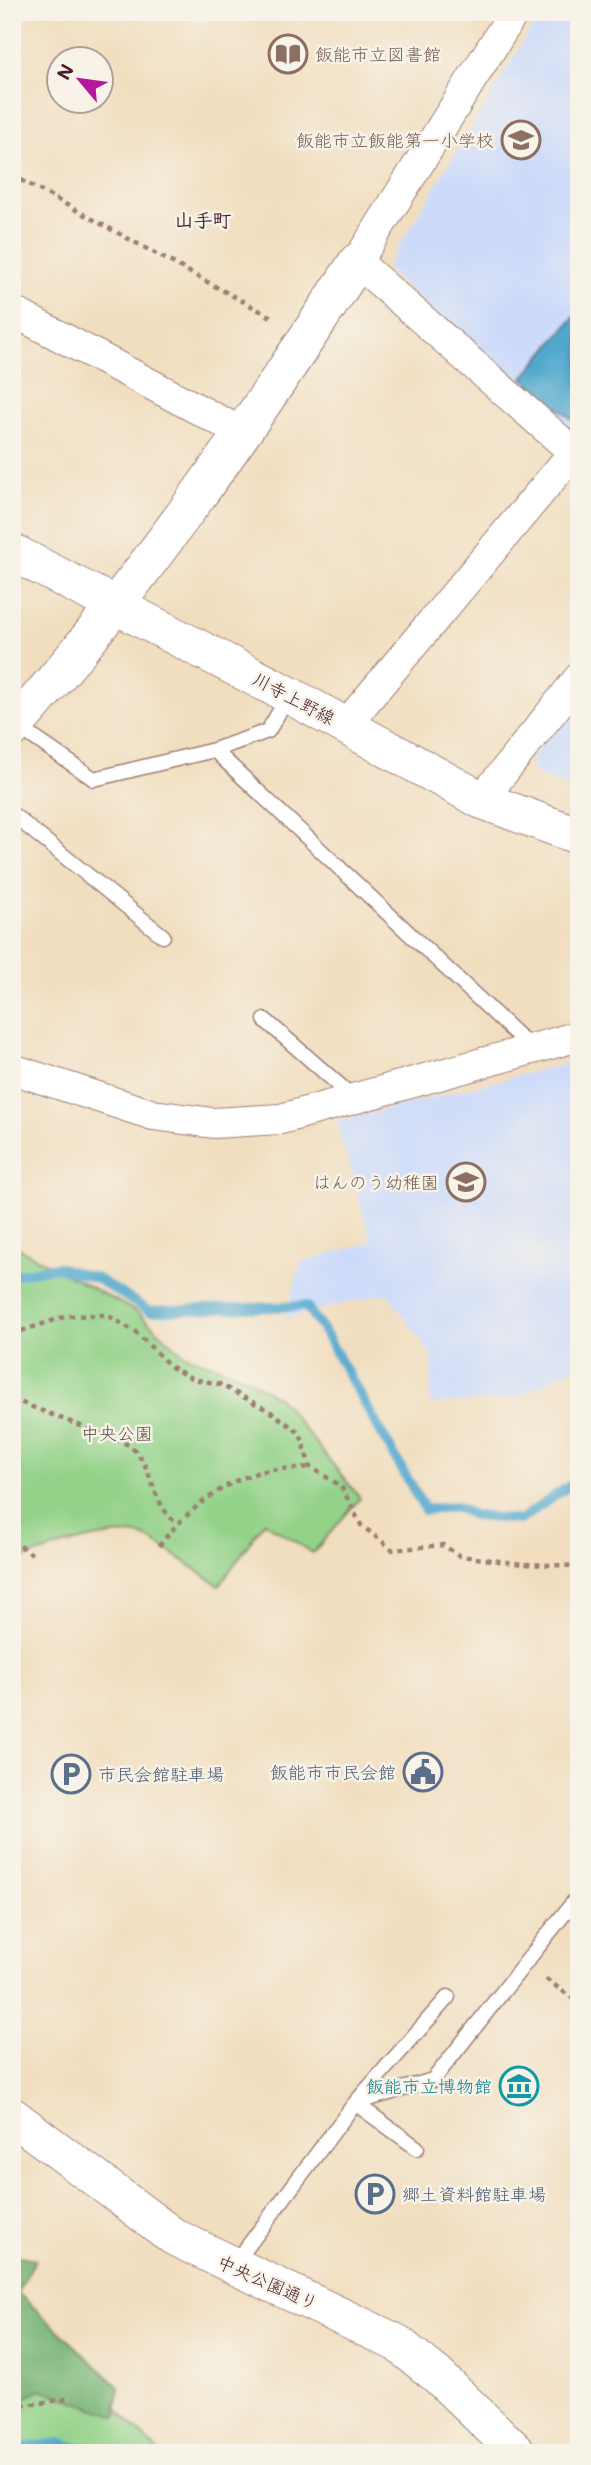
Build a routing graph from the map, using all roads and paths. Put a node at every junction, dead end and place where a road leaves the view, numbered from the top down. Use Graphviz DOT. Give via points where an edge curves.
graph roads {
  1 [pos="514,12"];
  2 [pos="12,175"];
  3 [pos="357,262"];
  4 [pos="12,311"];
  5 [pos="308,337"];
  6 [pos="241,432"];
  7 [pos="576,454"];
  8 [pos="12,552"];
  9 [pos="116,604"];
  10 [pos="579,678"];
  11 [pos="289,695"];
  12 [pos="345,726"];
  13 [pos="14,727"];
  14 [pos="214,750"];
  15 [pos="481,800"];
  16 [pos="12,814"];
  17 [pos="579,836"];
  18 [pos="163,936"];
  19 [pos="265,1020"];
  20 [pos="579,1036"];
  21 [pos="530,1047"];
  22 [pos="12,1069"];
  23 [pos="354,1098"];
  24 [pos="12,1334"];
  25 [pos="12,1399"];
  26 [pos="310,1467"];
  27 [pos="176,1524"];
  28 [pos="12,1540"];
  29 [pos="159,1546"];
  30 [pos="32,1554"];
  31 [pos="579,1566"];
  32 [pos="579,1895"];
  33 [pos="525,1964"];
  34 [pos="448,1997"];
  35 [pos="579,2003"];
  36 [pos="355,2104"];
  37 [pos="12,2116"];
  38 [pos="417,2148"];
  39 [pos="232,2267"];
  40 [pos="67,2399"];
  41 [pos="12,2406"];
  42 [pos="12,2427"];
  43 [pos="21,2453"];
  44 [pos="518,2453"];
  1 -- 3 [label="street"];
  2 -- 5 [label="path"];
  3 -- 5 [label="street"];
  3 -- 7 [label="street"];
  4 -- 6 [label="street"];
  5 -- 6 [label="street"];
  6 -- 9 [label="street"];
  7 -- 12 [label="street"];
  8 -- 9 [label="street, 川寺上野線"];
  9 -- 11 [label="street, 川寺上野線"];
  9 -- 13 [label="street"];
  10 -- 15 [label="street"];
  11 -- 12 [label="street, 川寺上野線"];
  11 -- 14 [label="lane" via="268,731"];
  12 -- 15 [label="street, 川寺上野線"];
  13 -- 14 [label="lane" via="94,779"];
  14 -- 21 [label="lane"];
  15 -- 17 [label="street, 川寺上野線"];
  16 -- 18 [label="lane"];
  19 -- 23 [label="lane"];
  20 -- 21 [label="street"];
  21 -- 23 [label="street"];
  22 -- 23 [label="street" via="153,1115 213,1123 281,1119"];
  24 -- 26 [label="path" via="67,1316 107,1315 136,1332 171,1367 193,1379 219,1384 300,1433"];
  25 -- 27 [label="path" via="129,1445 142,1455 162,1511"];
  26 -- 27 [label="path" via="261,1472 230,1484"];
  26 -- 31 [label="path" via="341,1486 361,1525 393,1550 443,1545 460,1556"];
  27 -- 29 [label="path"];
  28 -- 30 [label="path"];
  32 -- 33 [label="lane"];
  33 -- 35 [label="path"];
  33 -- 36 [label="lane" via="433,2080"];
  34 -- 36 [label="lane"];
  36 -- 38 [label="lane"];
  36 -- 39 [label="lane"];
  37 -- 39 [label="street, 中央公園通り" via="174,2237"];
  39 -- 44 [label="street, 中央公園通り" via="397,2343"];
  40 -- 41 [label="path"];
  42 -- 43 [label="path"];
}
